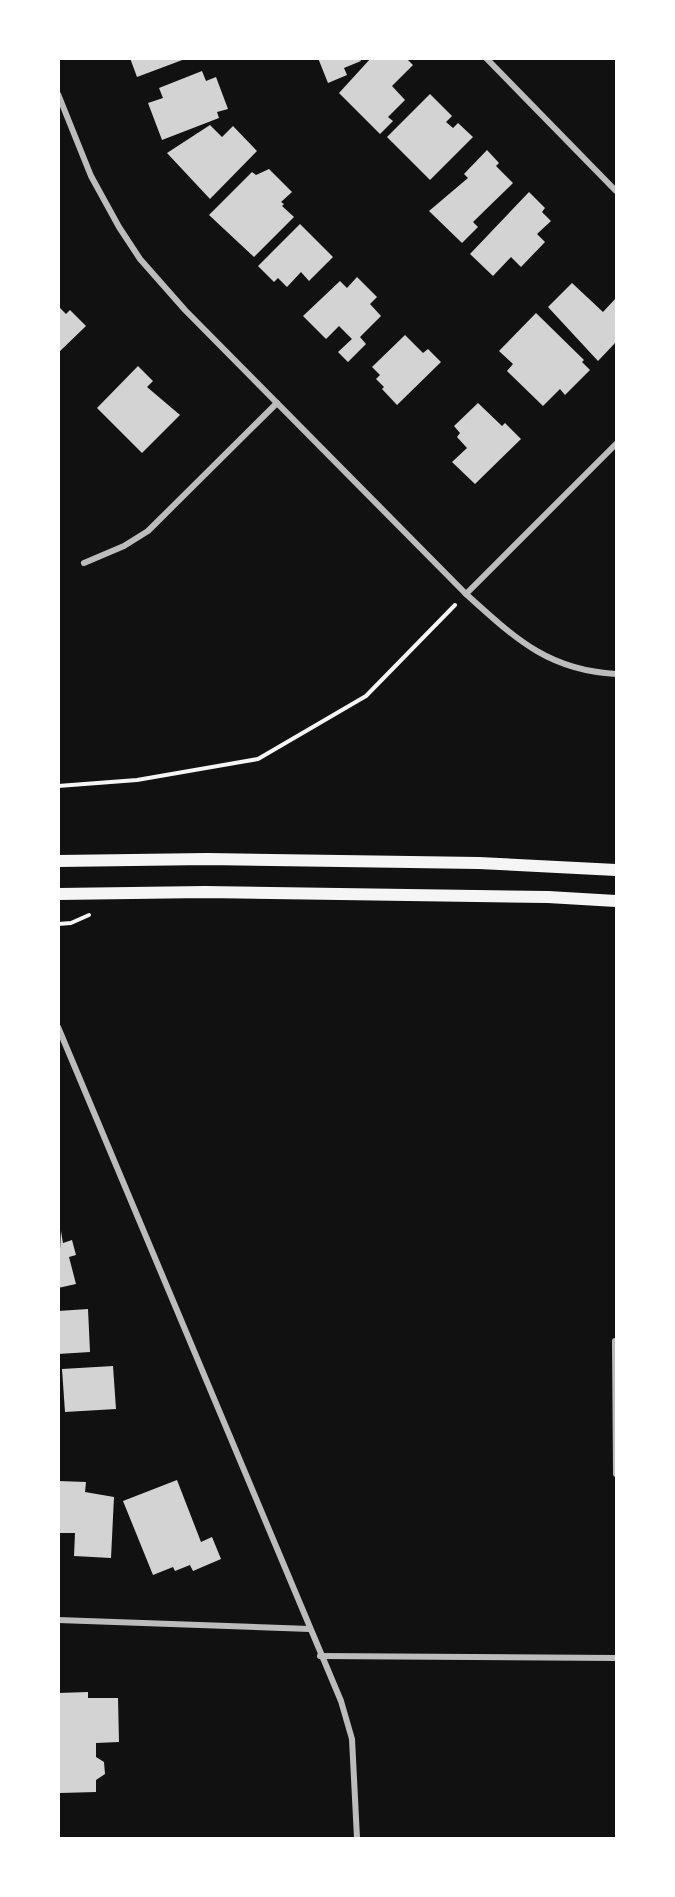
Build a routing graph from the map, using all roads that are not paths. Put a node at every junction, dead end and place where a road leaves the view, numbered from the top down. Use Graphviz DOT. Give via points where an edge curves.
graph roads {
  1 [pos="486,58"];
  2 [pos="58,94"];
  3 [pos="616,191"];
  4 [pos="277,403"];
  5 [pos="616,444"];
  6 [pos="84,562"];
  7 [pos="466,594"];
  8 [pos="616,674"];
  9 [pos="58,861"];
  10 [pos="616,870"];
  11 [pos="58,894"];
  12 [pos="616,901"];
  13 [pos="58,1027"];
  14 [pos="615,1341"];
  15 [pos="616,1474"];
  16 [pos="58,1620"];
  17 [pos="310,1629"];
  18 [pos="320,1656"];
  19 [pos="616,1658"];
  20 [pos="357,1839"];
  1 -- 3 [label="street"];
  2 -- 4 [label="street" via="90,176 140,259"];
  4 -- 6 [label="street" via="148,531 124,546"];
  4 -- 7 [label="street"];
  5 -- 7 [label="street"];
  7 -- 8 [label="street" via="514,638 548,659 573,669"];
  9 -- 10 [label="main road" via="456,863"];
  11 -- 12 [label="main road" via="194,892"];
  13 -- 17 [label="street"];
  14 -- 15 [label="street"];
  16 -- 17 [label="street"];
  17 -- 18 [label="street"];
  18 -- 19 [label="street"];
  18 -- 20 [label="street" via="341,1701 352,1739"];
}
